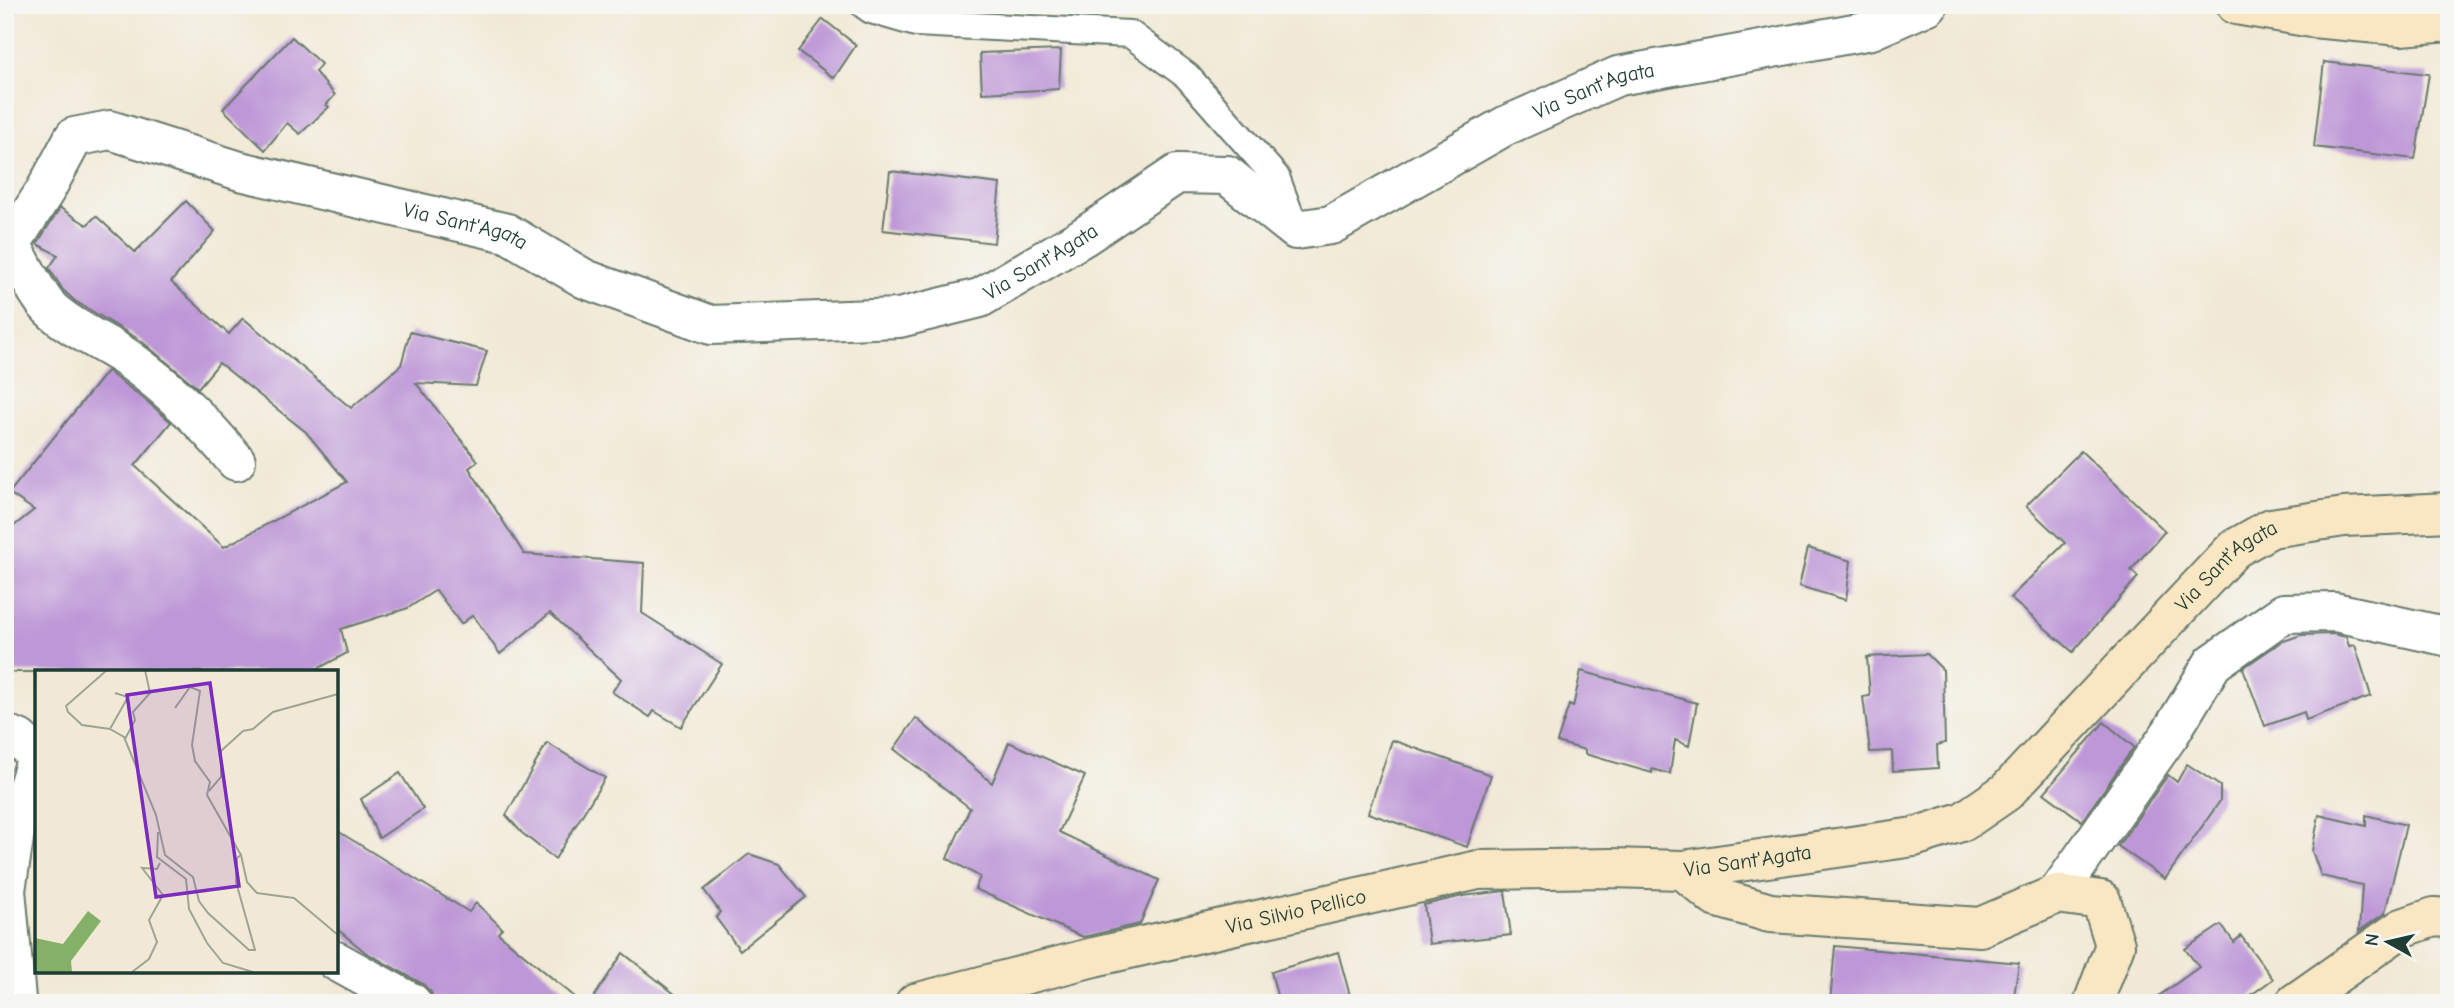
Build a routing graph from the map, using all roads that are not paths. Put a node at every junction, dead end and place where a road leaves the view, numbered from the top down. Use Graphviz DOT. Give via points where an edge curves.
graph roads {
  1 [pos="863,5"];
  2 [pos="1928,5"];
  3 [pos="2236,5"];
  4 [pos="2449,22"];
  5 [pos="1296,230"];
  6 [pos="236,461"];
  7 [pos="2449,512"];
  8 [pos="2449,637"];
  9 [pos="5,734"];
  10 [pos="35,754"];
  11 [pos="35,763"];
  12 [pos="1683,870"];
  13 [pos="2057,894"];
  14 [pos="2449,918"];
  15 [pos="338,962"];
  16 [pos="19,1002"];
  17 [pos="412,1003"];
  18 [pos="915,1003"];
  19 [pos="2093,1003"];
  20 [pos="2295,1003"];
  1 -- 5 [label="lane" via="916,23 1130,34 1187,76 1276,177"];
  2 -- 5 [label="street, Via Sant'Agata" via="1871,30 1618,76 1505,125 1331,225"];
  3 -- 4 [label="street" via="2401,26"];
  5 -- 6 [label="street, Via Sant'Agata" via="1227,175 1177,174 980,298 899,318 711,325 585,279 507,233 240,171 110,130 74,137 11,244 47,306 152,375 199,417"];
  7 -- 12 [label="street, Via Sant'Agata" via="2344,517 2271,528 2234,549 2006,792 1964,821 1914,837"];
  8 -- 13 [label="street" via="2335,612 2284,613 2213,663 2170,734"];
  9 -- 10 [label="street" via="19,738"];
  11 -- 16 [label="street" via="16,825 6,890"];
  12 -- 13 [label="street, Via Sant'Agata" via="1715,897 1770,913 1980,927"];
  12 -- 18 [label="street, Via Silvio Pellico" via="1478,870 1094,957"];
  13 -- 19 [label="street" via="2101,900 2115,945"];
  14 -- 20 [label="street" via="2434,917 2402,928"];
  15 -- 17 [label="street"];
}
